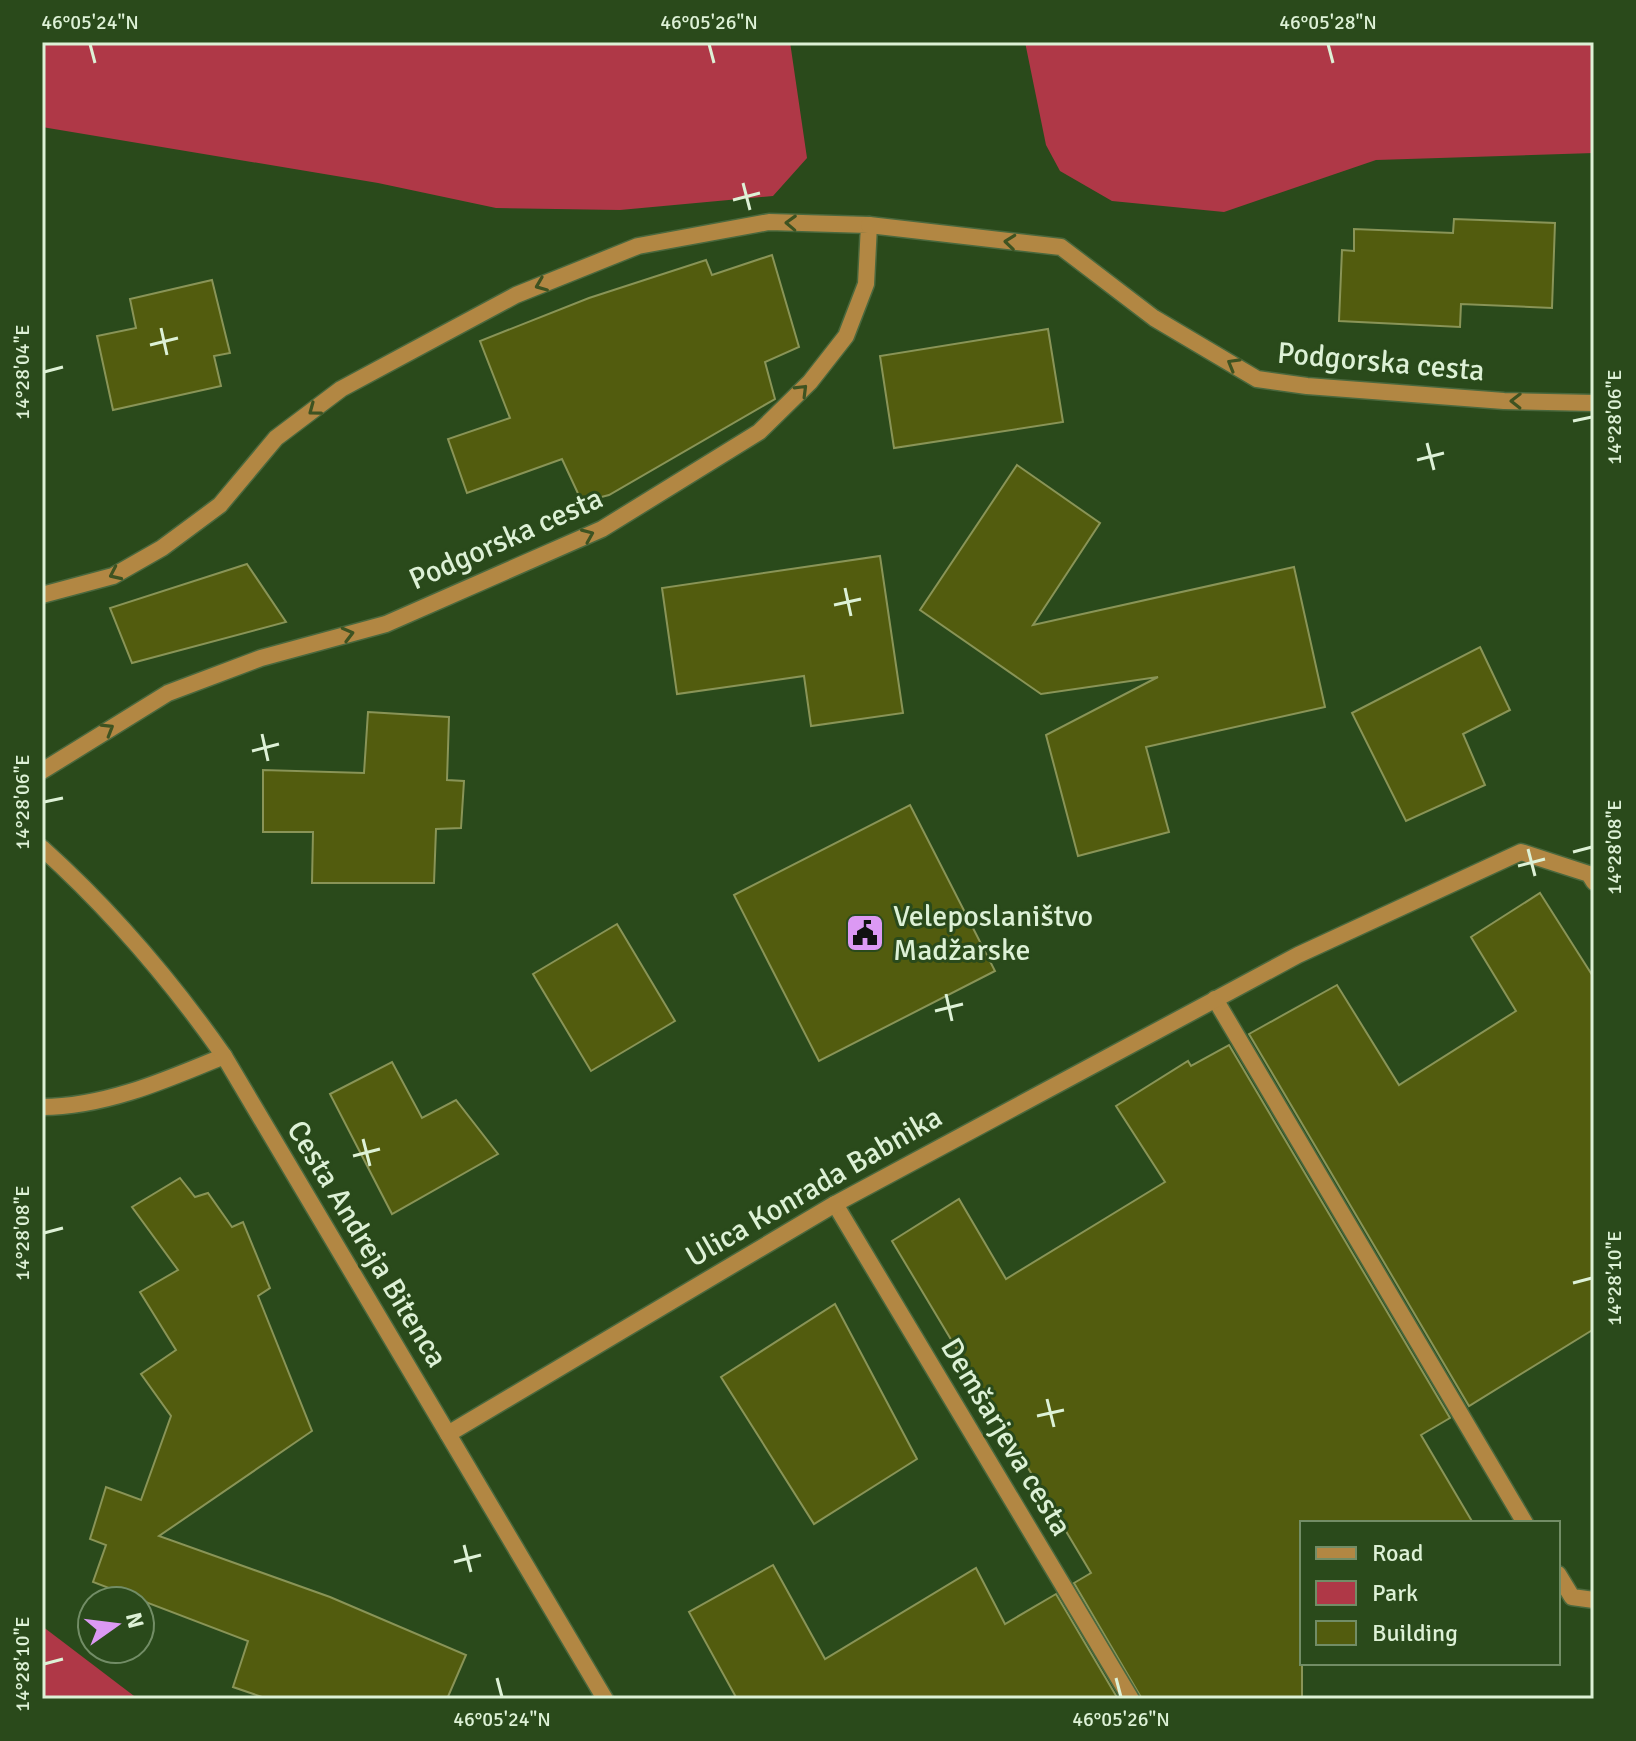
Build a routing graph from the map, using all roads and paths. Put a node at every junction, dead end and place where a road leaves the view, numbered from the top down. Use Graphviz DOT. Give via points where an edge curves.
graph roads {
  1 [pos="869,225"];
  2 [pos="1594,403"];
  3 [pos="42,595"];
  4 [pos="42,771"];
  5 [pos="42,848"];
  6 [pos="1594,882"];
  7 [pos="1215,999"];
  8 [pos="224,1056"];
  9 [pos="42,1107"];
  10 [pos="835,1204"];
  11 [pos="448,1434"];
  12 [pos="1524,1521"];
  13 [pos="1560,1577"];
  14 [pos="1594,1600"];
  15 [pos="605,1699"];
  16 [pos="1131,1699"];
  2 -- 1 [label="street, Podgorska cesta, one-way" via="1489,400 1257,379 1154,318 1061,247"];
  1 -- 3 [label="street, Podgorska cesta, one-way" via="769,222 638,246 516,295 341,389 276,438 220,505 162,548 113,576"];
  4 -- 1 [label="street, Podgorska cesta, one-way" via="168,693 261,658 386,624 602,529 759,432 810,382 846,336 866,284"];
  5 -- 8 [label="street, Cesta Andreja Bitenca" via="125,927"];
  6 -- 7 [label="street, Ulica Konrada Babnika" via="1589,874 1521,852"];
  7 -- 10 [label="street, Ulica Konrada Babnika"];
  7 -- 12 [label="street"];
  8 -- 9 [label="street" via="76,1107"];
  8 -- 11 [label="street, Cesta Andreja Bitenca"];
  10 -- 11 [label="street, Ulica Konrada Babnika"];
  10 -- 16 [label="street, Demšarjeva cesta"];
  11 -- 15 [label="street, Cesta Andreja Bitenca"];
  13 -- 14 [label="street" via="1572,1597"];
}
